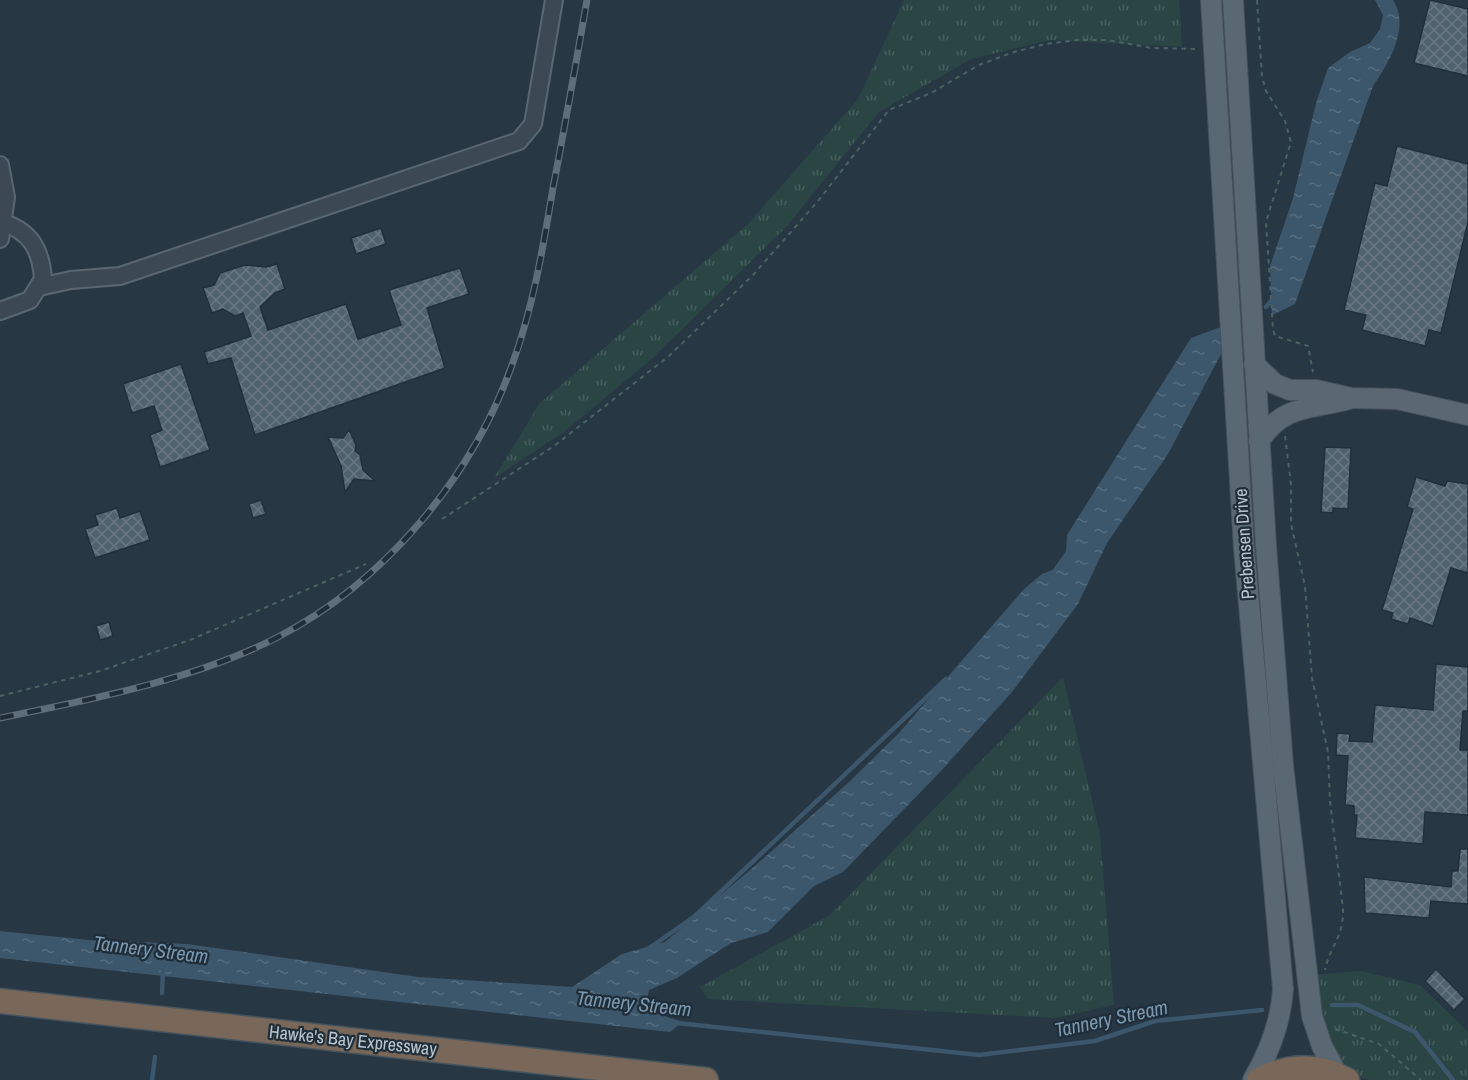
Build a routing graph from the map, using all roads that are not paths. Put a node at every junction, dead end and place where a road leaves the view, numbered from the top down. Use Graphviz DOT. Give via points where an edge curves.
graph roads {
  1 [pos="554,0"];
  2 [pos="1211,0"];
  3 [pos="1233,0"];
  4 [pos="0,165"];
  5 [pos="2,231"];
  6 [pos="39,287"];
  7 [pos="0,311"];
  8 [pos="1254,364"];
  9 [pos="1352,398"];
  10 [pos="1468,415"];
  11 [pos="1259,441"];
  12 [pos="0,1001"];
  13 [pos="0,1015"];
  14 [pos="1342,1077"];
  15 [pos="590,1080"];
  16 [pos="706,1080"];
  17 [pos="1253,1080"];
  18 [pos="1259,1080"];
  1 -- 6 [label="street" via="533,124 519,141 120,276"];
  2 -- 17 [label="main road, Prebensen Drive" via="1243,530 1283,989 1270,1049"];
  3 -- 8 [label="main road, Prebensen Drive"];
  4 -- 5 [label="street" via="6,197"];
  5 -- 6 [label="street" via="20,228 29,236 42,271"];
  6 -- 7 [label="street" via="22,305"];
  8 -- 9 [label="main road" via="1282,388"];
  8 -- 11 [label="main road, Prebensen Drive"];
  9 -- 10 [label="main road" via="1397,399"];
  9 -- 11 [label="main road" via="1277,418"];
  11 -- 14 [label="main road, Prebensen Drive" via="1283,765 1303,946 1317,1034"];
  12 -- 16 [label="highway, Hawke's Bay Expressway"];
  13 -- 15 [label="highway, Hawke's Bay Expressway"];
  14 -- 18 [label="highway" via="1312,1068 1295,1068"];
}
